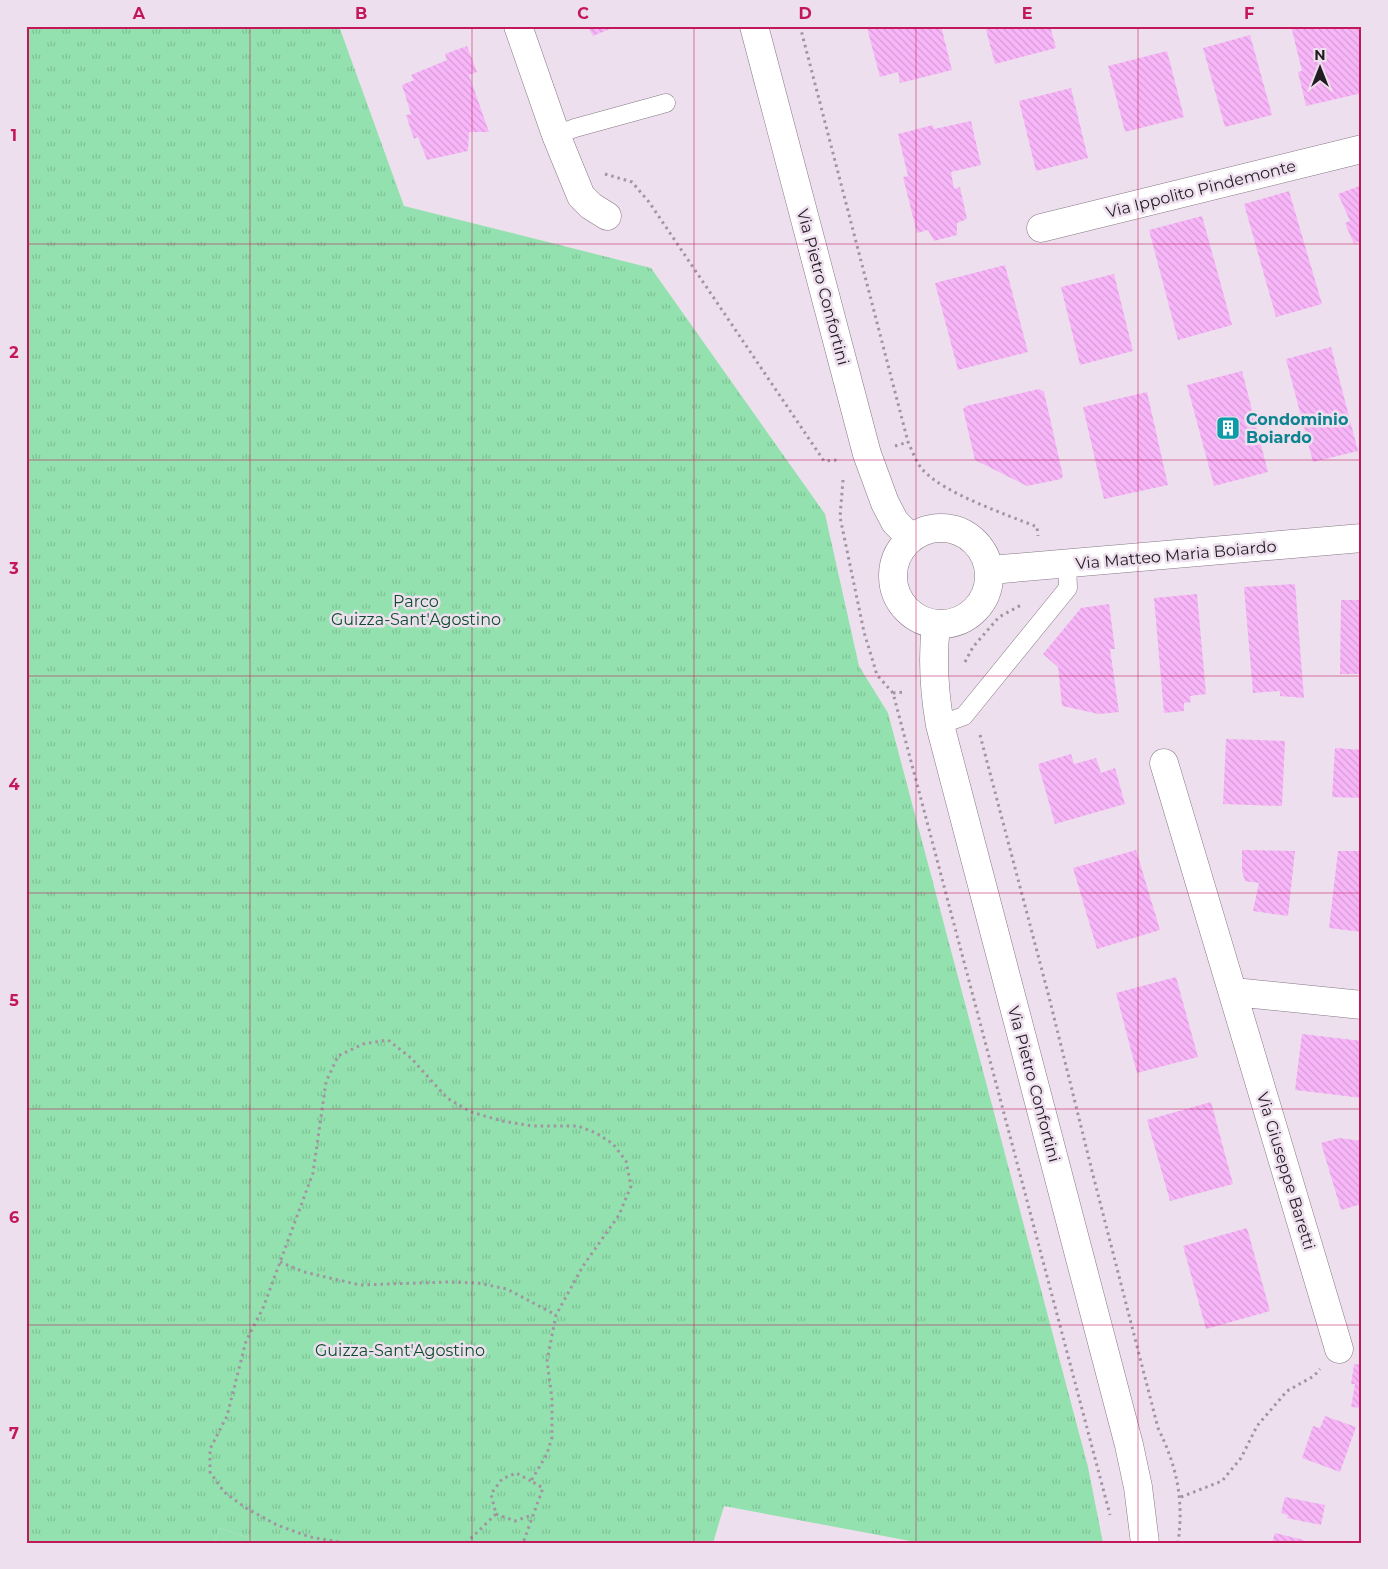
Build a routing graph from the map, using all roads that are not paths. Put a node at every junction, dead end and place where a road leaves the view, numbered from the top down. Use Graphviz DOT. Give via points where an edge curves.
graph roads {
  1 [pos="518,26"];
  2 [pos="754,26"];
  3 [pos="666,103"];
  4 [pos="556,135"];
  5 [pos="1362,149"];
  6 [pos="607,216"];
  7 [pos="1041,228"];
  8 [pos="911,538"];
  9 [pos="1362,538"];
  10 [pos="1067,564"];
  11 [pos="990,570"];
  12 [pos="936,625"];
  13 [pos="952,721"];
  14 [pos="1164,763"];
  15 [pos="1234,992"];
  16 [pos="1362,1005"];
  17 [pos="1339,1349"];
  18 [pos="1145,1543"];
  1 -- 4 [label="main road"];
  2 -- 8 [label="main road, Via Pietro Confortini" via="867,454 885,503 895,522"];
  3 -- 4 [label="lane"];
  4 -- 6 [label="main road" via="581,196"];
  5 -- 7 [label="main road, Via Ippolito Pindemonte"];
  8 -- 11 [label="main road" via="938,527 966,534 986,556"];
  8 -- 12 [label="main road" via="895,562 894,590 910,614"];
  9 -- 10 [label="main road, Via Matteo Maria Boiardo"];
  10 -- 11 [label="main road, Via Matteo Maria Boiardo"];
  10 -- 13 [label="lane" via="1068,588"];
  11 -- 12 [label="main road" via="989,588 982,604 970,616 954,623"];
  12 -- 13 [label="main road, Via Pietro Confortini" via="934,690"];
  13 -- 18 [label="main road, Via Pietro Confortini" via="1129,1445"];
  14 -- 15 [label="main road, Via Giuseppe Baretti"];
  15 -- 16 [label="main road"];
  15 -- 17 [label="main road, Via Giuseppe Baretti"];
}
